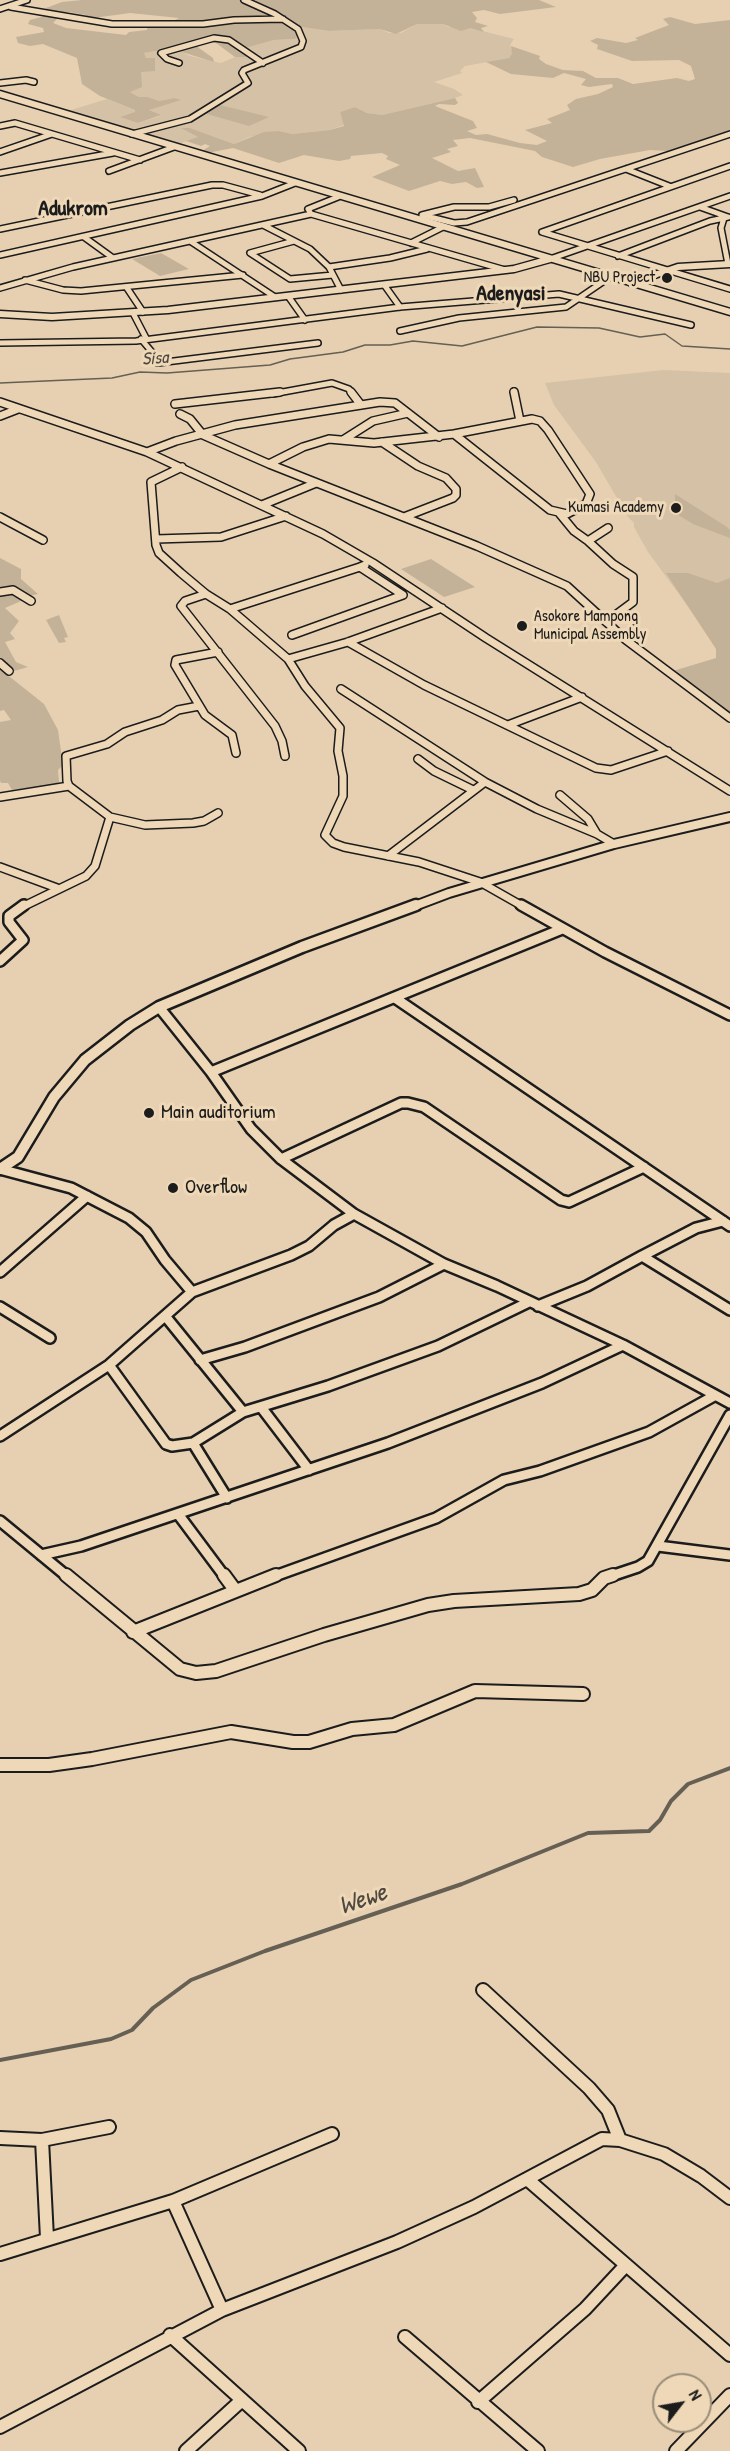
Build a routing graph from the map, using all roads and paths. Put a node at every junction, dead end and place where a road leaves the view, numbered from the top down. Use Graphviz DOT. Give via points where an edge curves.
graph roads {
  1 [pos="27,0"];
  2 [pos="244,0"];
  3 [pos="11,7"];
  4 [pos="0,9"];
  5 [pos="283,19"];
  6 [pos="187,24"];
  7 [pos="214,38"];
  8 [pos="179,63"];
  9 [pos="262,63"];
  10 [pos="34,82"];
  11 [pos="0,83"];
  12 [pos="0,94"];
  13 [pos="0,126"];
  14 [pos="52,134"];
  15 [pos="132,134"];
  16 [pos="730,134"];
  17 [pos="174,147"];
  18 [pos="0,152"];
  19 [pos="115,153"];
  20 [pos="140,160"];
  21 [pos="730,166"];
  22 [pos="626,169"];
  23 [pos="109,171"];
  24 [pos="0,173"];
  25 [pos="295,183"];
  26 [pos="669,186"];
  27 [pos="262,196"];
  28 [pos="338,196"];
  29 [pos="730,196"];
  30 [pos="519,199"];
  31 [pos="700,207"];
  32 [pos="311,214"];
  33 [pos="422,214"];
  34 [pos="727,217"];
  35 [pos="411,218"];
  36 [pos="263,225"];
  37 [pos="443,227"];
  38 [pos="0,229"];
  39 [pos="84,237"];
  40 [pos="294,241"];
  41 [pos="190,242"];
  42 [pos="411,243"];
  43 [pos="585,247"];
  44 [pos="429,248"];
  45 [pos="0,255"];
  46 [pos="618,256"];
  47 [pos="113,258"];
  48 [pos="550,259"];
  49 [pos="729,264"];
  50 [pos="328,267"];
  51 [pos="504,270"];
  52 [pos="664,271"];
  53 [pos="243,275"];
  54 [pos="333,275"];
  55 [pos="610,277"];
  56 [pos="23,279"];
  57 [pos="631,283"];
  58 [pos="385,286"];
  59 [pos="0,288"];
  60 [pos="127,288"];
  61 [pos="730,289"];
  62 [pos="341,290"];
  63 [pos="288,296"];
  64 [pos="276,297"];
  65 [pos="580,298"];
  66 [pos="400,307"];
  67 [pos="143,312"];
  68 [pos="730,312"];
  69 [pos="133,313"];
  70 [pos="0,314"];
  71 [pos="304,320"];
  72 [pos="691,325"];
  73 [pos="400,331"];
  74 [pos="143,339"];
  75 [pos="0,343"];
  76 [pos="318,343"];
  77 [pos="514,391"];
  78 [pos="0,402"];
  79 [pos="175,404"];
  80 [pos="361,405"];
  81 [pos="18,409"];
  82 [pos="408,413"];
  83 [pos="180,414"];
  84 [pos="0,416"];
  85 [pos="520,421"];
  86 [pos="454,434"];
  87 [pos="203,435"];
  88 [pos="440,437"];
  89 [pos="343,440"];
  90 [pos="382,442"];
  91 [pos="147,452"];
  92 [pos="269,464"];
  93 [pos="182,467"];
  94 [pos="316,483"];
  95 [pos="262,504"];
  96 [pos="560,514"];
  97 [pos="286,516"];
  98 [pos="0,517"];
  99 [pos="405,517"];
  100 [pos="608,528"];
  101 [pos="156,539"];
  102 [pos="43,540"];
  103 [pos="588,541"];
  104 [pos="373,563"];
  105 [pos="360,567"];
  106 [pos="415,590"];
  107 [pos="0,592"];
  108 [pos="206,594"];
  109 [pos="403,595"];
  110 [pos="31,601"];
  111 [pos="442,608"];
  112 [pos="230,609"];
  113 [pos="606,622"];
  114 [pos="292,635"];
  115 [pos="348,642"];
  116 [pos="218,652"];
  117 [pos="288,659"];
  118 [pos="0,663"];
  119 [pos="9,670"];
  120 [pos="340,689"];
  121 [pos="582,697"];
  122 [pos="199,706"];
  123 [pos="730,718"];
  124 [pos="508,725"];
  125 [pos="668,751"];
  126 [pos="236,753"];
  127 [pos="285,756"];
  128 [pos="418,759"];
  129 [pos="485,782"];
  130 [pos="69,786"];
  131 [pos="473,790"];
  132 [pos="730,791"];
  133 [pos="560,795"];
  134 [pos="0,797"];
  135 [pos="218,813"];
  136 [pos="110,817"];
  137 [pos="730,817"];
  138 [pos="597,834"];
  139 [pos="614,844"];
  140 [pos="388,856"];
  141 [pos="0,867"];
  142 [pos="480,882"];
  143 [pos="57,888"];
  144 [pos="562,929"];
  145 [pos="0,962"];
  146 [pos="395,998"];
  147 [pos="159,1007"];
  148 [pos="730,1015"];
  149 [pos="211,1072"];
  150 [pos="281,1160"];
  151 [pos="644,1167"];
  152 [pos="0,1169"];
  153 [pos="87,1196"];
  154 [pos="354,1214"];
  155 [pos="726,1223"];
  156 [pos="642,1256"];
  157 [pos="444,1264"];
  158 [pos="0,1272"];
  159 [pos="192,1292"];
  160 [pos="533,1304"];
  161 [pos="0,1307"];
  162 [pos="730,1310"];
  163 [pos="166,1317"];
  164 [pos="50,1338"];
  165 [pos="623,1345"];
  166 [pos="200,1360"];
  167 [pos="109,1365"];
  168 [pos="714,1396"];
  169 [pos="730,1403"];
  170 [pos="261,1407"];
  171 [pos="243,1412"];
  172 [pos="730,1415"];
  173 [pos="0,1436"];
  174 [pos="193,1443"];
  175 [pos="309,1470"];
  176 [pos="227,1498"];
  177 [pos="178,1514"];
  178 [pos="0,1521"];
  179 [pos="658,1546"];
  180 [pos="41,1555"];
  181 [pos="730,1555"];
  182 [pos="236,1590"];
  183 [pos="133,1632"];
  184 [pos="583,1694"];
  185 [pos="0,1765"];
  186 [pos="483,1990"];
  187 [pos="109,2127"];
  188 [pos="332,2134"];
  189 [pos="0,2138"];
  190 [pos="42,2140"];
  191 [pos="620,2140"];
  192 [pos="527,2179"];
  193 [pos="730,2198"];
  194 [pos="173,2201"];
  195 [pos="47,2238"];
  196 [pos="0,2254"];
  197 [pos="626,2265"];
  198 [pos="222,2310"];
  199 [pos="170,2335"];
  200 [pos="405,2337"];
  201 [pos="730,2355"];
  202 [pos="730,2395"];
  203 [pos="242,2400"];
  204 [pos="478,2402"];
  205 [pos="0,2427"];
  206 [pos="186,2451"];
  207 [pos="299,2451"];
  208 [pos="538,2451"];
  209 [pos="676,2451"];
  1 -- 3 [label="street"];
  2 -- 5 [label="street"];
  3 -- 4 [label="street"];
  3 -- 6 [label="street" via="101,23"];
  5 -- 6 [label="street"];
  5 -- 9 [label="street" via="298,29 301,47"];
  6 -- 7 [label="street"];
  7 -- 8 [label="street" via="160,53"];
  7 -- 9 [label="street" via="230,40"];
  9 -- 15 [label="street" via="242,72 248,83 190,119"];
  10 -- 11 [label="street"];
  12 -- 15 [label="street"];
  13 -- 14 [label="street" via="15,123"];
  14 -- 18 [label="street"];
  14 -- 19 [label="street"];
  15 -- 17 [label="street"];
  16 -- 22 [label="street"];
  17 -- 20 [label="street"];
  17 -- 25 [label="street"];
  19 -- 20 [label="street"];
  19 -- 24 [label="street"];
  20 -- 23 [label="street"];
  21 -- 26 [label="street"];
  22 -- 26 [label="street"];
  22 -- 33 [label="street" via="467,222 454,223"];
  25 -- 27 [label="street"];
  25 -- 28 [label="street"];
  26 -- 43 [label="street" via="542,232"];
  27 -- 38 [label="street" via="212,185"];
  27 -- 39 [label="street"];
  28 -- 32 [label="street" via="308,209"];
  28 -- 35 [label="street"];
  29 -- 31 [label="street"];
  30 -- 33 [label="street" via="489,207 454,207"];
  31 -- 34 [label="street"];
  31 -- 43 [label="street"];
  32 -- 36 [label="street"];
  32 -- 42 [label="street"];
  33 -- 35 [label="street"];
  34 -- 46 [label="street"];
  34 -- 49 [label="street" via="720,237"];
  35 -- 37 [label="street"];
  36 -- 40 [label="street"];
  36 -- 41 [label="street"];
  37 -- 42 [label="street"];
  37 -- 48 [label="street"];
  39 -- 45 [label="street"];
  39 -- 47 [label="street"];
  40 -- 50 [label="street" via="310,249"];
  40 -- 54 [label="street" via="250,253 290,279"];
  41 -- 47 [label="street"];
  41 -- 53 [label="street"];
  42 -- 44 [label="street"];
  43 -- 46 [label="street"];
  43 -- 48 [label="street"];
  44 -- 50 [label="street"];
  44 -- 51 [label="street"];
  46 -- 52 [label="street"];
  47 -- 56 [label="street"];
  48 -- 51 [label="street"];
  48 -- 55 [label="street"];
  49 -- 52 [label="street" via="687,265"];
  50 -- 54 [label="street"];
  51 -- 58 [label="street"];
  52 -- 57 [label="street"];
  52 -- 61 [label="street"];
  53 -- 60 [label="street"];
  53 -- 64 [label="street"];
  54 -- 62 [label="street"];
  55 -- 57 [label="street"];
  55 -- 65 [label="street"];
  56 -- 59 [label="street"];
  56 -- 60 [label="street" via="72,291"];
  57 -- 68 [label="street"];
  58 -- 62 [label="street"];
  58 -- 66 [label="street"];
  60 -- 67 [label="street"];
  62 -- 63 [label="street"];
  63 -- 64 [label="street"];
  63 -- 71 [label="street"];
  64 -- 67 [label="street"];
  65 -- 66 [label="street" via="559,294"];
  65 -- 72 [label="street"];
  65 -- 73 [label="street" via="566,307 459,318"];
  66 -- 71 [label="street"];
  67 -- 69 [label="street"];
  69 -- 70 [label="street" via="52,317"];
  69 -- 74 [label="street"];
  71 -- 74 [label="street"];
  74 -- 75 [label="street"];
  74 -- 76 [label="street" via="158,363"];
  77 -- 85 [label="street"];
  78 -- 81 [label="street"];
  79 -- 80 [label="street" via="332,383 349,389"];
  80 -- 82 [label="street" via="395,403"];
  80 -- 87 [label="street" via="245,423"];
  81 -- 84 [label="street"];
  81 -- 91 [label="street"];
  82 -- 88 [label="street"];
  82 -- 89 [label="street" via="373,422"];
  83 -- 87 [label="street" via="190,419"];
  85 -- 86 [label="street"];
  85 -- 96 [label="street" via="536,420 548,430 590,494 586,504"];
  86 -- 88 [label="street"];
  86 -- 96 [label="street" via="537,502"];
  87 -- 91 [label="street"];
  87 -- 92 [label="street"];
  88 -- 90 [label="street"];
  89 -- 90 [label="street"];
  89 -- 92 [label="street" via="321,441"];
  90 -- 99 [label="street" via="418,466 446,478 456,489 453,498"];
  91 -- 93 [label="street"];
  92 -- 94 [label="street"];
  93 -- 95 [label="street"];
  93 -- 101 [label="street" via="151,482"];
  94 -- 95 [label="street"];
  94 -- 99 [label="street"];
  95 -- 97 [label="street"];
  96 -- 103 [label="street"];
  97 -- 101 [label="street" via="221,537"];
  97 -- 104 [label="street"];
  98 -- 102 [label="street"];
  99 -- 113 [label="street" via="557,580 577,593"];
  100 -- 103 [label="street"];
  101 -- 108 [label="street" via="159,553"];
  103 -- 113 [label="street" via="633,578 633,602"];
  104 -- 105 [label="street"];
  104 -- 106 [label="street"];
  105 -- 109 [label="street"];
  105 -- 112 [label="street"];
  106 -- 109 [label="street"];
  106 -- 111 [label="street"];
  107 -- 110 [label="street" via="13,590"];
  108 -- 112 [label="street"];
  108 -- 116 [label="street" via="181,606"];
  109 -- 114 [label="street"];
  111 -- 115 [label="street"];
  111 -- 121 [label="street"];
  112 -- 117 [label="street"];
  113 -- 123 [label="street"];
  115 -- 117 [label="street"];
  115 -- 124 [label="street" via="424,685"];
  116 -- 122 [label="street" via="174,661"];
  116 -- 127 [label="street" via="275,726"];
  117 -- 140 [label="street" via="340,728 338,751 343,796 325,835 344,847"];
  118 -- 119 [label="street"];
  120 -- 129 [label="street"];
  121 -- 124 [label="street"];
  121 -- 125 [label="street"];
  122 -- 126 [label="street" via="232,735"];
  122 -- 130 [label="street" via="177,710 106,744 66,756"];
  124 -- 125 [label="street" via="603,770"];
  125 -- 132 [label="street"];
  128 -- 131 [label="street"];
  129 -- 131 [label="street"];
  129 -- 138 [label="street"];
  130 -- 134 [label="street"];
  130 -- 136 [label="street"];
  131 -- 140 [label="street"];
  133 -- 138 [label="street" via="588,819"];
  135 -- 136 [label="street" via="204,821 159,825"];
  136 -- 143 [label="street" via="95,866 78,882"];
  137 -- 139 [label="street"];
  138 -- 139 [label="street"];
  139 -- 142 [label="street"];
  140 -- 142 [label="street"];
  141 -- 143 [label="street"];
  142 -- 144 [label="street"];
  142 -- 147 [label="street" via="302,947"];
  143 -- 145 [label="street" via="9,916 9,922 23,940"];
  144 -- 146 [label="street"];
  144 -- 148 [label="street"];
  146 -- 149 [label="street"];
  146 -- 151 [label="street"];
  147 -- 149 [label="street"];
  147 -- 152 [label="street" via="85,1060 54,1097 18,1157"];
  149 -- 150 [label="street" via="251,1129"];
  150 -- 151 [label="street" via="408,1102 424,1107 561,1200 569,1202"];
  150 -- 154 [label="street"];
  151 -- 155 [label="street"];
  152 -- 153 [label="street" via="34,1176"];
  153 -- 158 [label="street"];
  153 -- 159 [label="street" via="117,1210 146,1232"];
  154 -- 157 [label="street"];
  154 -- 159 [label="street" via="291,1255"];
  155 -- 156 [label="street" via="696,1228"];
  156 -- 160 [label="street" via="587,1286"];
  156 -- 162 [label="street"];
  157 -- 160 [label="street"];
  157 -- 166 [label="street" via="379,1298 273,1338"];
  159 -- 163 [label="street"];
  160 -- 165 [label="street"];
  160 -- 170 [label="street" via="438,1346"];
  161 -- 164 [label="street"];
  163 -- 166 [label="street"];
  163 -- 167 [label="street"];
  165 -- 168 [label="street"];
  165 -- 175 [label="street" via="542,1383"];
  166 -- 171 [label="street"];
  167 -- 173 [label="street"];
  167 -- 174 [label="street" via="166,1444"];
  168 -- 169 [label="street"];
  168 -- 182 [label="street" via="649,1432 504,1480 436,1518"];
  170 -- 171 [label="street"];
  170 -- 175 [label="street"];
  171 -- 174 [label="street"];
  172 -- 179 [label="street"];
  174 -- 176 [label="street"];
  175 -- 176 [label="street"];
  176 -- 177 [label="street"];
  177 -- 180 [label="street"];
  177 -- 182 [label="street"];
  178 -- 180 [label="street"];
  179 -- 181 [label="street"];
  179 -- 183 [label="street" via="638,1568 604,1578 592,1590 579,1594 428,1605 216,1671 196,1673 180,1669"];
  180 -- 183 [label="street"];
  182 -- 183 [label="street"];
  184 -- 185 [label="street" via="475,1691 394,1725 352,1729 309,1742 231,1732 92,1760"];
  186 -- 191 [label="street" via="589,2088 608,2110"];
  187 -- 190 [label="street"];
  188 -- 194 [label="street"];
  189 -- 190 [label="street"];
  190 -- 195 [label="street"];
  191 -- 192 [label="street" via="602,2139"];
  191 -- 193 [label="street" via="664,2154"];
  192 -- 197 [label="street"];
  192 -- 198 [label="street" via="397,2242"];
  194 -- 195 [label="street"];
  194 -- 198 [label="street"];
  195 -- 196 [label="street"];
  197 -- 201 [label="street"];
  197 -- 204 [label="street" via="585,2308"];
  198 -- 199 [label="street"];
  199 -- 203 [label="street"];
  199 -- 205 [label="street"];
  200 -- 204 [label="street"];
  202 -- 209 [label="street"];
  203 -- 206 [label="street"];
  203 -- 207 [label="street"];
  204 -- 208 [label="street"];
}
